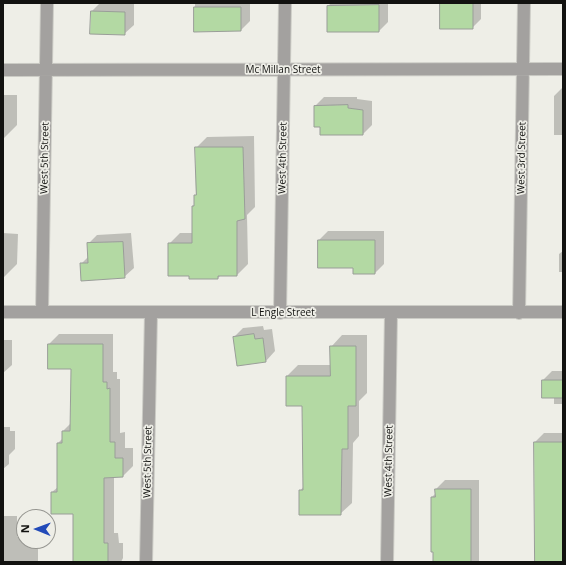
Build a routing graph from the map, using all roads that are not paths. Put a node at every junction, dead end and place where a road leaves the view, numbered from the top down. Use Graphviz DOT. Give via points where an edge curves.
graph roads {
  1 [pos="47,3"];
  2 [pos="285,3"];
  3 [pos="524,3"];
  4 [pos="46,69"];
  5 [pos="523,69"];
  6 [pos="563,69"];
  7 [pos="3,70"];
  8 [pos="284,70"];
  9 [pos="3,312"];
  10 [pos="42,312"];
  11 [pos="563,312"];
  12 [pos="151,313"];
  13 [pos="280,313"];
  14 [pos="391,313"];
  15 [pos="519,313"];
  16 [pos="146,562"];
  17 [pos="387,562"];
  1 -- 4 [label="street, West 5th Street"];
  2 -- 8 [label="street, West 4th Street"];
  3 -- 5 [label="street, West 3rd Street"];
  4 -- 7 [label="street, Mc Millan Street"];
  4 -- 8 [label="street, Mc Millan Street"];
  4 -- 10 [label="street, West 5th Street"];
  5 -- 6 [label="street, Mc Millan Street"];
  5 -- 8 [label="street, Mc Millan Street"];
  5 -- 15 [label="street, West 3rd Street"];
  8 -- 13 [label="street, West 4th Street"];
  9 -- 10 [label="street, L Engle Street"];
  10 -- 12 [label="street, L Engle Street"];
  11 -- 15 [label="street, L Engle Street"];
  12 -- 13 [label="street, L Engle Street"];
  12 -- 16 [label="street, West 5th Street"];
  13 -- 14 [label="street, L Engle Street"];
  14 -- 15 [label="street, L Engle Street"];
  14 -- 17 [label="street, West 4th Street"];
}
